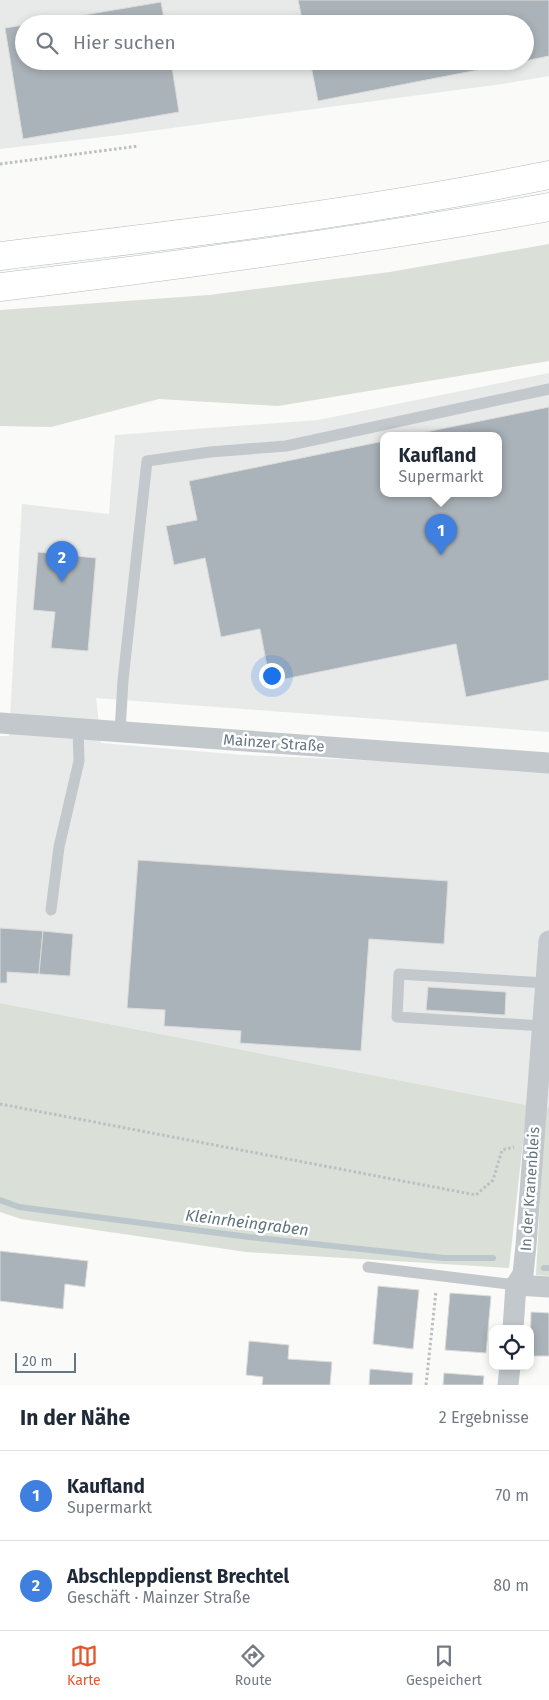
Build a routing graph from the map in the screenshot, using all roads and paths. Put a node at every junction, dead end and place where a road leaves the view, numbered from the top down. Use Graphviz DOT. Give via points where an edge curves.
graph roads {
  1 [pos="139,146"];
  2 [pos="0,164"];
  3 [pos="549,175"];
  4 [pos="549,207"];
  5 [pos="0,256"];
  6 [pos="0,287"];
  7 [pos="549,389"];
  8 [pos="0,723"];
  9 [pos="78,729"];
  10 [pos="120,732"];
  11 [pos="549,763"];
  12 [pos="51,910"];
  13 [pos="549,941"];
  14 [pos="546,983"];
  15 [pos="543,1026"];
  16 [pos="0,1104"];
  17 [pos="534,1141"];
  18 [pos="368,1267"];
  19 [pos="438,1275"];
  20 [pos="520,1279"];
  21 [pos="549,1287"];
  22 [pos="514,1325"];
  23 [pos="510,1370"];
  24 [pos="426,1385"];
  25 [pos="508,1385"];
  1 -- 2 [label="path"];
  3 -- 5 [label="highway" via="384,205"];
  4 -- 6 [label="highway" via="283,251"];
  7 -- 10 [label="lane" via="286,446 210,452 147,462"];
  8 -- 9 [label="street, Mainzer Straße"];
  9 -- 10 [label="street, Mainzer Straße"];
  9 -- 12 [label="lane" via="79,761 59,846"];
  10 -- 11 [label="street, Mainzer Straße"];
  13 -- 14 [label="street, In der Kranenbleis"];
  14 -- 15 [label="street, In der Kranenbleis"];
  14 -- 15 [label="lane" via="400,974 397,1016"];
  15 -- 17 [label="street, In der Kranenbleis"];
  16 -- 17 [label="path" via="476,1195 493,1180 502,1150"];
  17 -- 20 [label="street, In der Kranenbleis" via="526,1245"];
  18 -- 19 [label="lane"];
  19 -- 20 [label="lane"];
  19 -- 24 [label="path"];
  20 -- 21 [label="street"];
  20 -- 22 [label="street, In der Kranenbleis"];
  23 -- 25 [label="street"];
}
